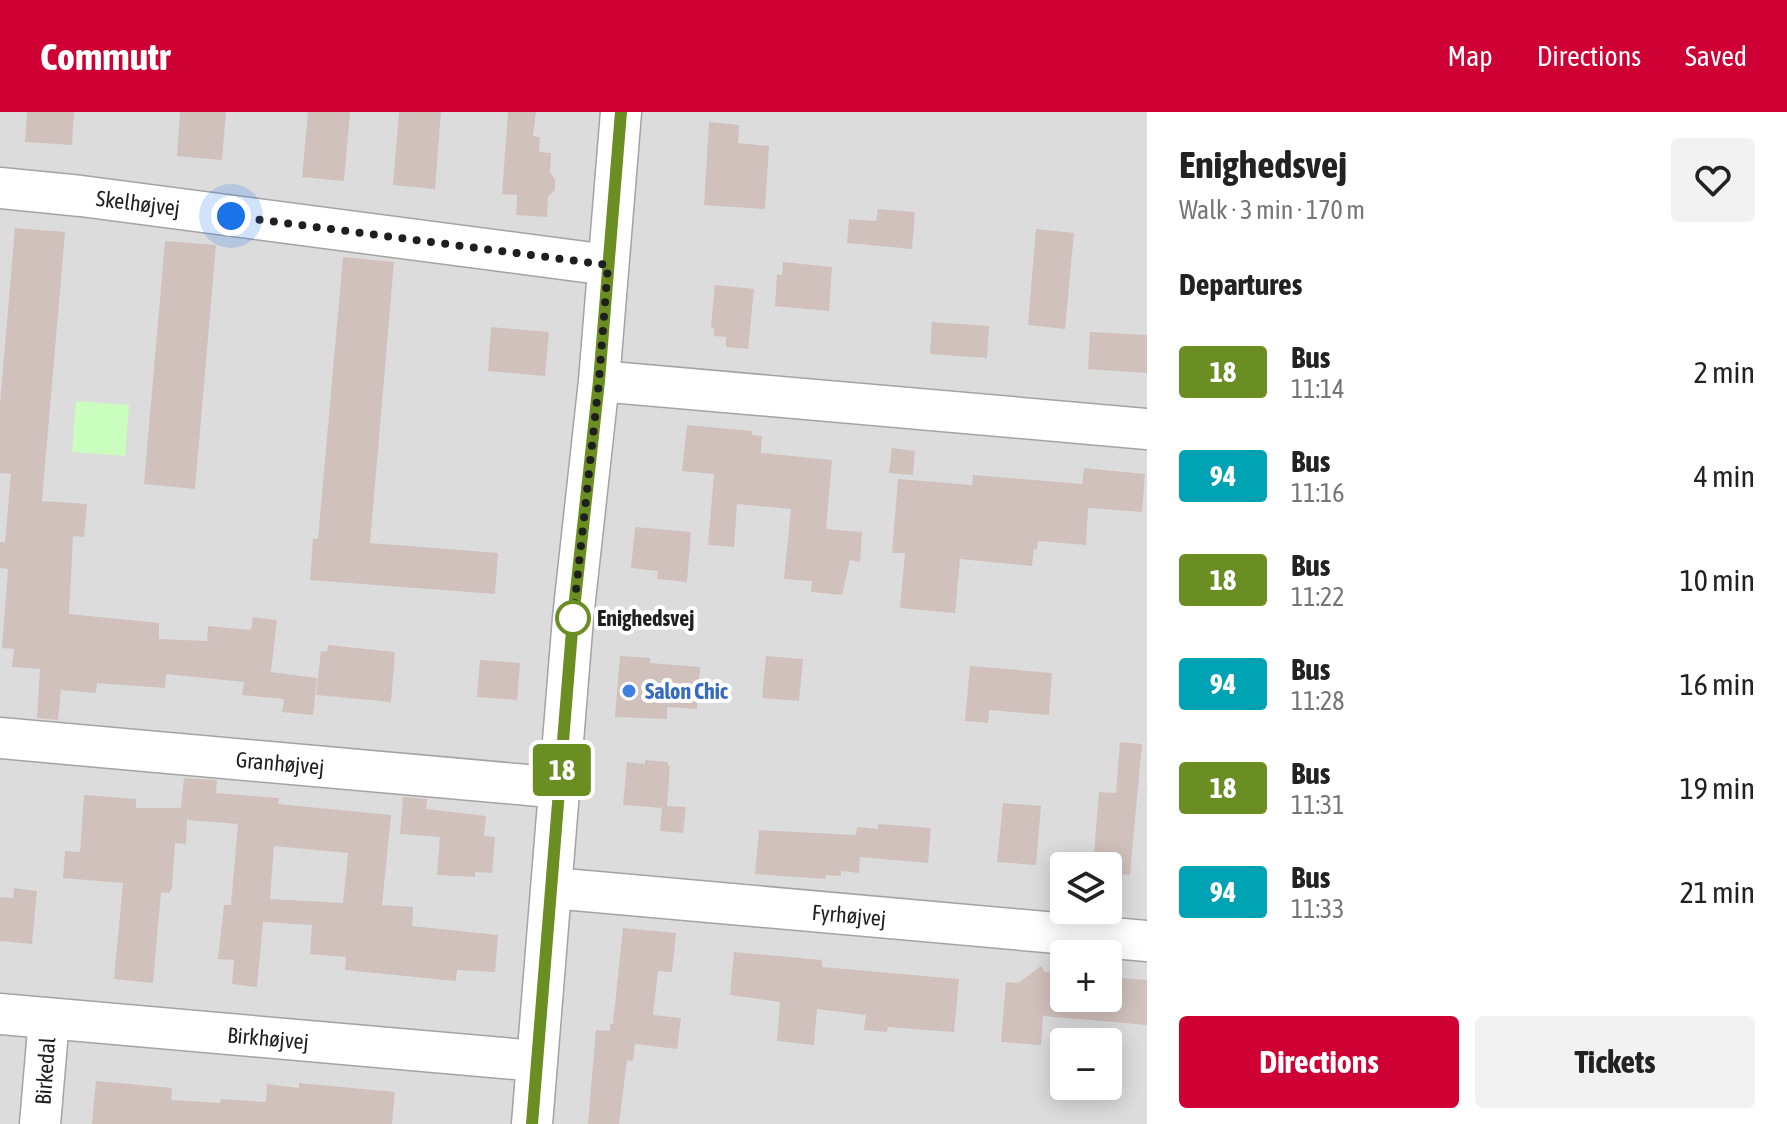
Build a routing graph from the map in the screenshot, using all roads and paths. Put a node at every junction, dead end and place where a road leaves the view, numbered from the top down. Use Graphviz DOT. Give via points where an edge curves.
graph roads {
  1 [pos="621,112"];
  2 [pos="0,188"];
  3 [pos="608,265"];
  4 [pos="599,381"];
  5 [pos="1147,429"];
  6 [pos="0,738"];
  7 [pos="561,788"];
  8 [pos="552,888"];
  9 [pos="1147,941"];
  10 [pos="0,1014"];
  11 [pos="49,1019"];
  12 [pos="537,1061"];
  13 [pos="40,1124"];
  14 [pos="532,1124"];
  1 -- 3 [label="street"];
  2 -- 3 [label="street, Skelhøjvej"];
  3 -- 4 [label="street"];
  4 -- 5 [label="street"];
  4 -- 7 [label="street"];
  6 -- 7 [label="street, Granhøjvej"];
  7 -- 8 [label="street"];
  8 -- 9 [label="street, Fyrhøjvej"];
  8 -- 12 [label="street"];
  10 -- 11 [label="street, Birkhøjvej"];
  11 -- 12 [label="street, Birkhøjvej"];
  11 -- 13 [label="street, Birkedal"];
  12 -- 14 [label="street"];
}
